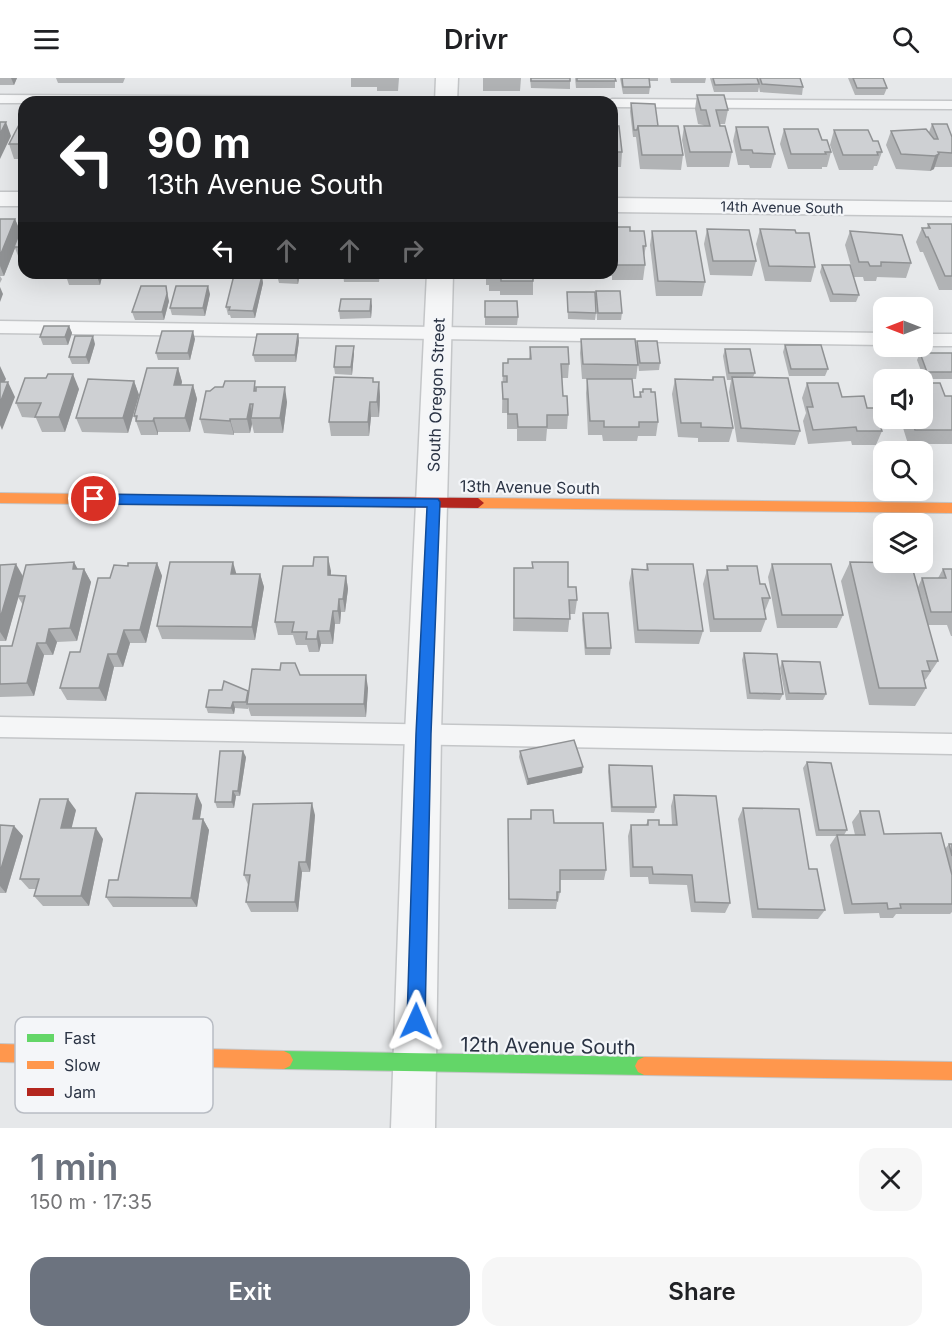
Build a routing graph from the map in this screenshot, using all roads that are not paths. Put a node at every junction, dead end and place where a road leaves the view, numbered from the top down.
1 (447, 78) edge
2 (446, 96) edge
3 (0, 99) edge
4 (18, 99) edge
5 (618, 103) edge
6 (952, 105) edge
7 (0, 199) edge
8 (18, 199) edge
9 (618, 204) edge
10 (952, 208) edge
11 (440, 279) edge
12 (0, 327) edge
13 (438, 333) junction
14 (873, 339) edge
15 (933, 340) edge
16 (952, 340) edge
17 (0, 498) edge
18 (433, 502) junction
19 (952, 508) edge
20 (0, 727) edge
21 (423, 734) junction
22 (952, 744) edge
23 (0, 1053) edge
24 (15, 1053) edge
25 (213, 1058) edge
26 (415, 1063) junction
27 (952, 1071) edge
28 (413, 1128) edge

1 - 2 street
3 - 4 lane
5 - 6 lane
7 - 8 street
9 - 10 street, 14th Avenue South
11 - 13 street, South Oregon Street
12 - 13 lane
13 - 14 lane
13 - 18 street, South Oregon Street
15 - 16 lane
17 - 18 street, 13th Avenue South
18 - 19 street, 13th Avenue South
18 - 21 street, South Oregon Street
20 - 21 lane
21 - 22 lane
21 - 26 street, South Oregon Street
23 - 24 street, 12th Avenue South
25 - 26 street, 12th Avenue South
26 - 27 street, 12th Avenue South
26 - 28 street, South Oregon Street

